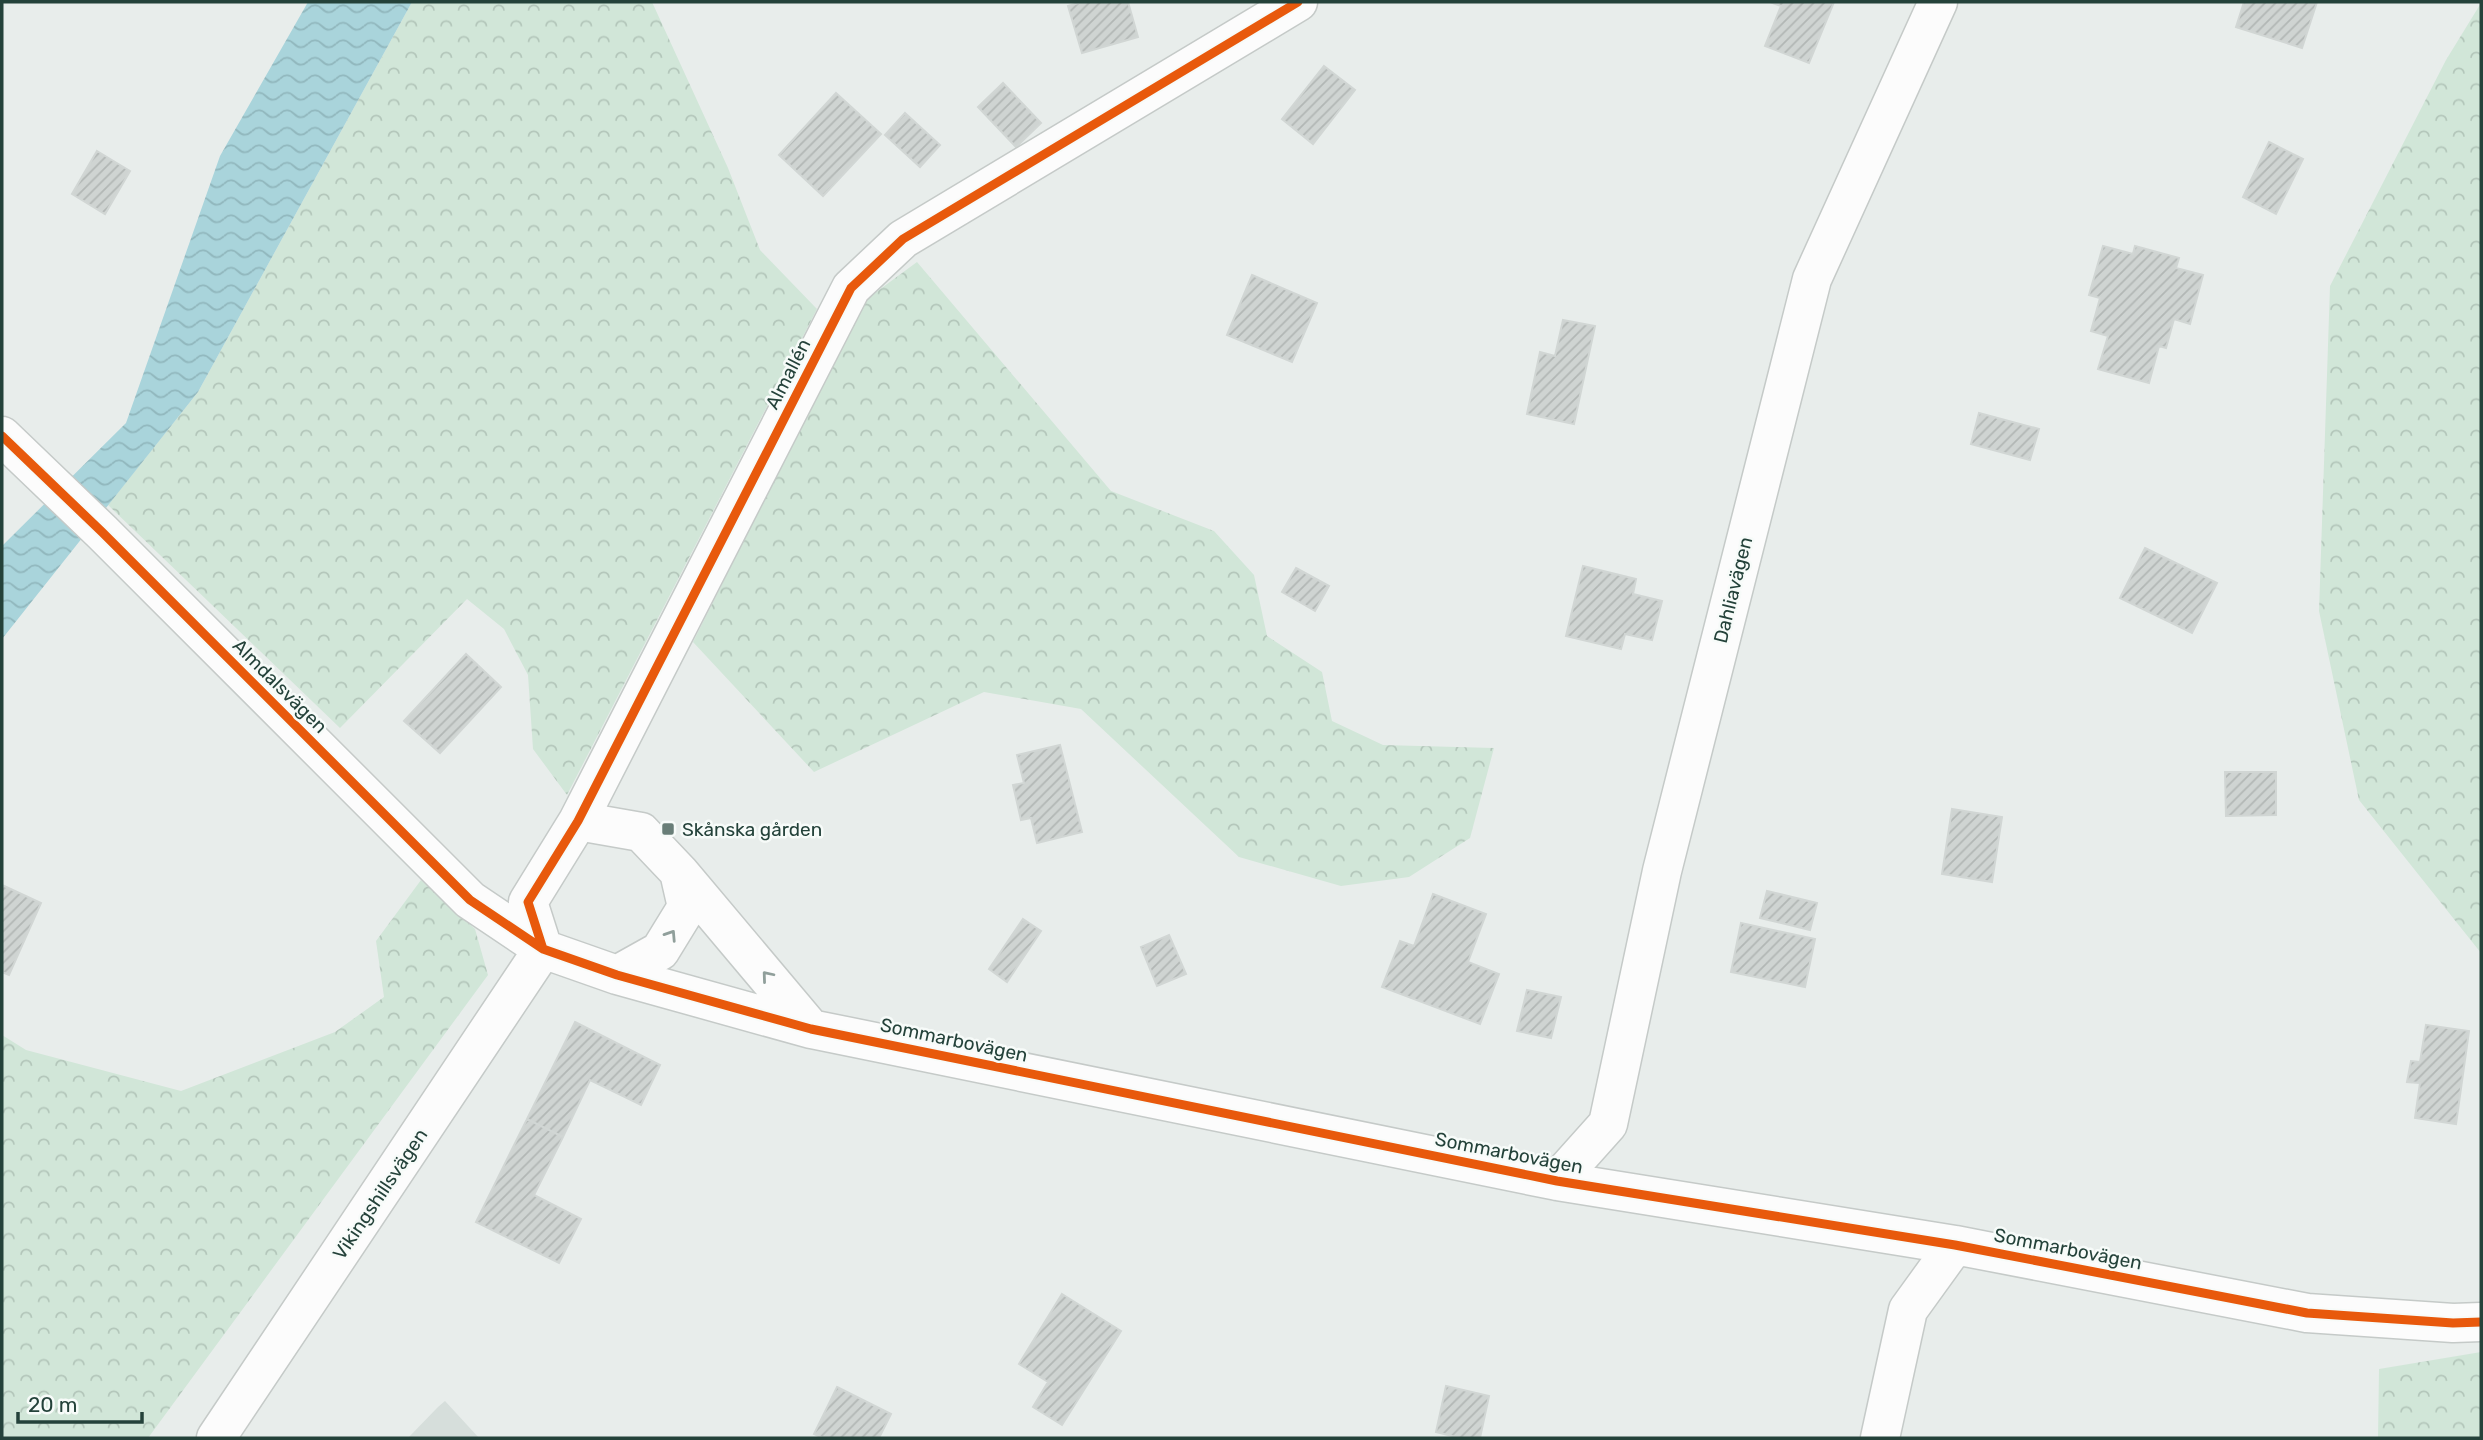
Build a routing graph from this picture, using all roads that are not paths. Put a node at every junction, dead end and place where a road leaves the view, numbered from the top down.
1 (1298, 2) edge
2 (1938, 2) edge
3 (2, 436) edge
4 (578, 821) junction
5 (679, 872) junction
6 (543, 949) junction
7 (617, 975) junction
8 (811, 1029) junction
9 (1557, 1181) junction
10 (1955, 1245) junction
11 (2481, 1322) edge
12 (216, 1438) edge
13 (1880, 1438) edge

1 - 4 street, Almallén
2 - 9 street, Dahliavägen
3 - 6 street, Almdalsvägen
4 - 5 street
4 - 6 street, Almallén
7 -> 5 street
8 -> 5 street
6 - 7 street, Sommarbovägen
6 - 12 street, Vikingshillsvägen
7 - 8 street, Sommarbovägen
8 - 9 street, Sommarbovägen
9 - 10 street, Sommarbovägen
10 - 11 street, Sommarbovägen
10 - 13 street

